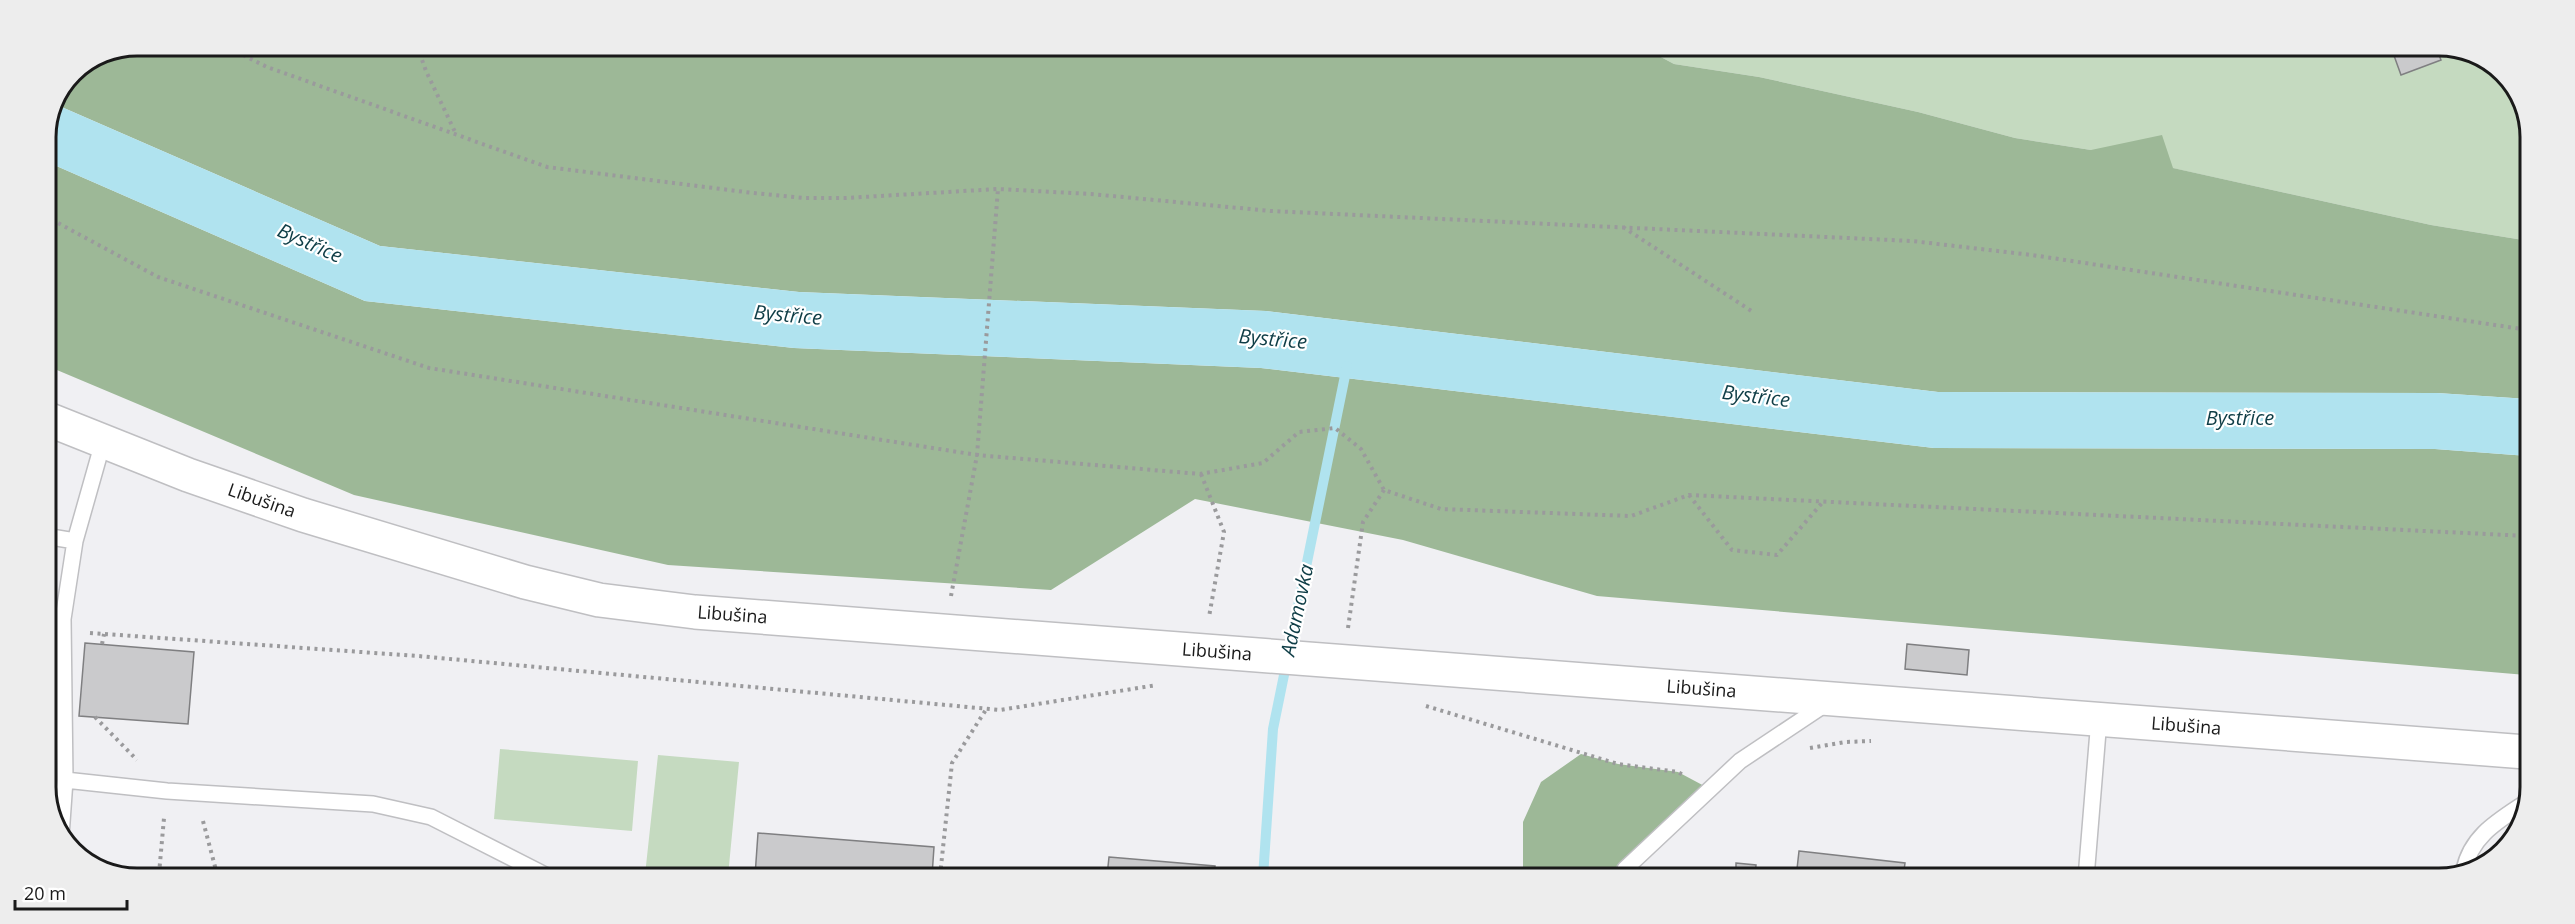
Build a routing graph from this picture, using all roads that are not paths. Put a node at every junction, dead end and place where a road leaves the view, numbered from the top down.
1 (56, 423) edge
2 (103, 442) junction
3 (56, 538) edge
4 (75, 541) junction
5 (1834, 698) junction
6 (2099, 719) junction
7 (2520, 752) edge
8 (65, 780) junction
9 (2516, 809) edge
10 (63, 820) edge
11 (2466, 863) edge
12 (531, 868) edge
13 (1627, 868) edge
14 (2087, 868) edge

1 - 2 street, Libušina
2 - 4 lane
2 - 5 street, Libušina
3 - 4 lane
4 - 8 lane
5 - 6 street, Libušina
5 - 13 lane
6 - 7 street, Libušina
6 - 14 lane
8 - 10 lane
8 - 12 lane
9 - 11 lane

